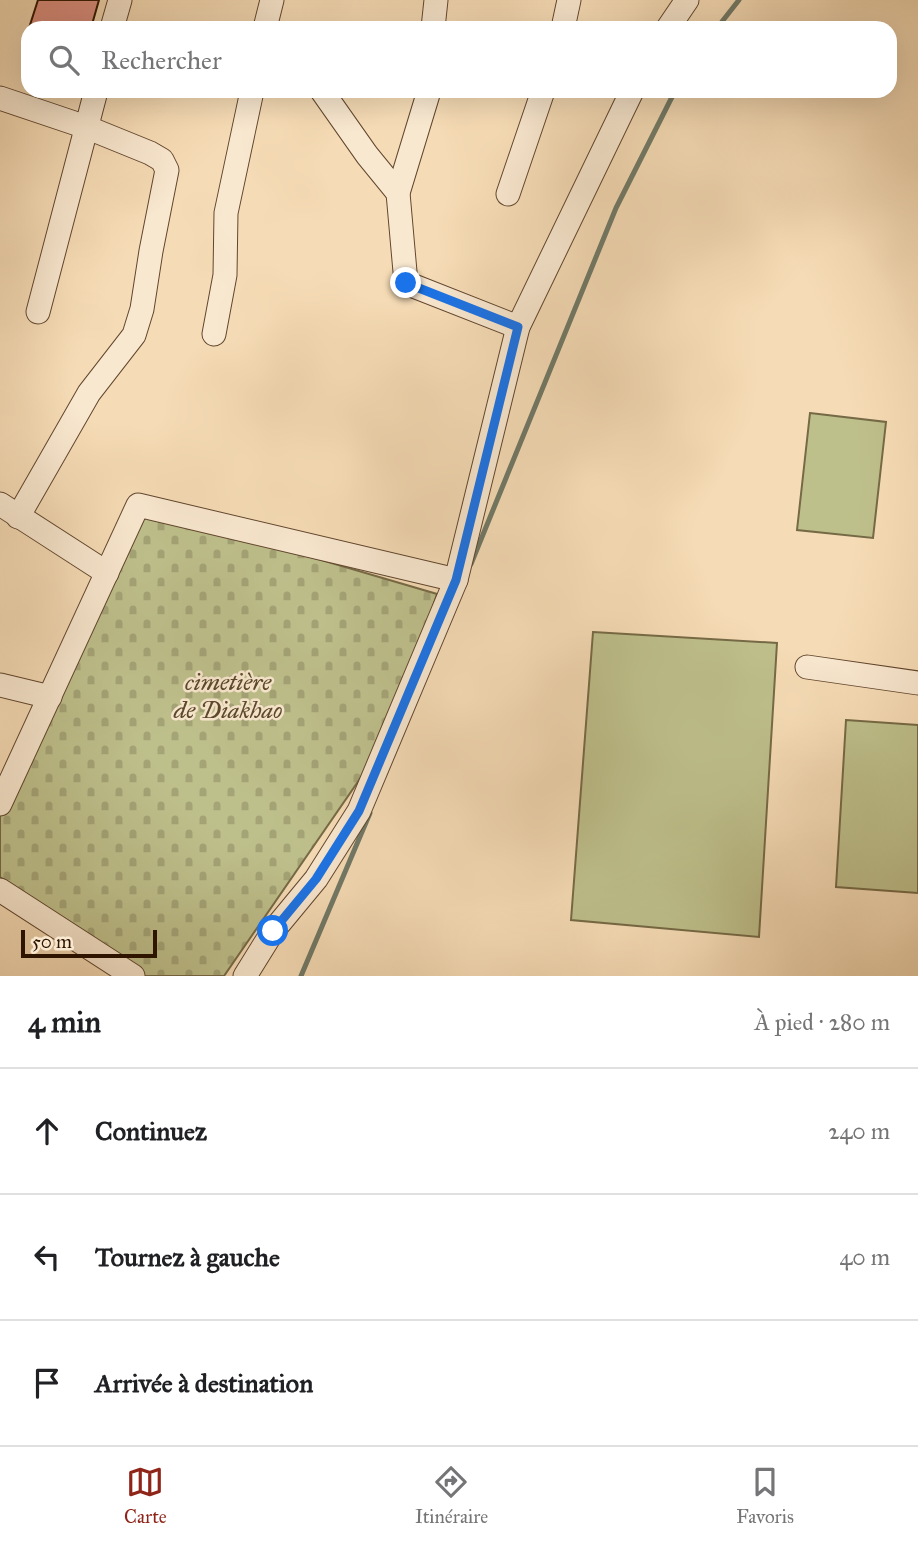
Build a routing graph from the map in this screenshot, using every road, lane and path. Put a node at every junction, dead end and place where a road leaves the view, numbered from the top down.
1 (120, 0) edge
2 (272, 0) edge
3 (436, 0) edge
4 (569, 0) edge
5 (687, 0) edge
6 (114, 21) edge
7 (267, 21) edge
8 (434, 21) edge
9 (564, 21) edge
10 (673, 21) edge
11 (0, 98) edge
12 (94, 98) edge
13 (251, 98) edge
14 (327, 98) edge
15 (427, 98) edge
16 (541, 98) edge
17 (629, 98) edge
18 (86, 127) junction
19 (398, 193) junction
20 (508, 194) dead end
21 (38, 312) dead end
22 (518, 327) junction
23 (214, 334) dead end
24 (9, 510) edge
25 (107, 573) junction
26 (456, 580) junction
27 (807, 667) dead end
28 (918, 684) edge
29 (0, 685) edge
30 (50, 697) junction
31 (0, 804) edge
32 (0, 890) edge
33 (133, 976) edge
34 (245, 976) edge

1 - 6 street
2 - 7 street
3 - 8 street
4 - 9 street
5 - 10 street
11 - 18 street
12 - 18 street
13 - 23 street
14 - 19 street
15 - 19 street
16 - 20 street
17 - 22 street
18 - 21 street
18 - 24 street
19 - 22 street
22 - 26 street
24 - 25 street
25 - 26 street
25 - 30 street
26 - 34 street
27 - 28 street
29 - 30 street
30 - 31 street
32 - 33 street

